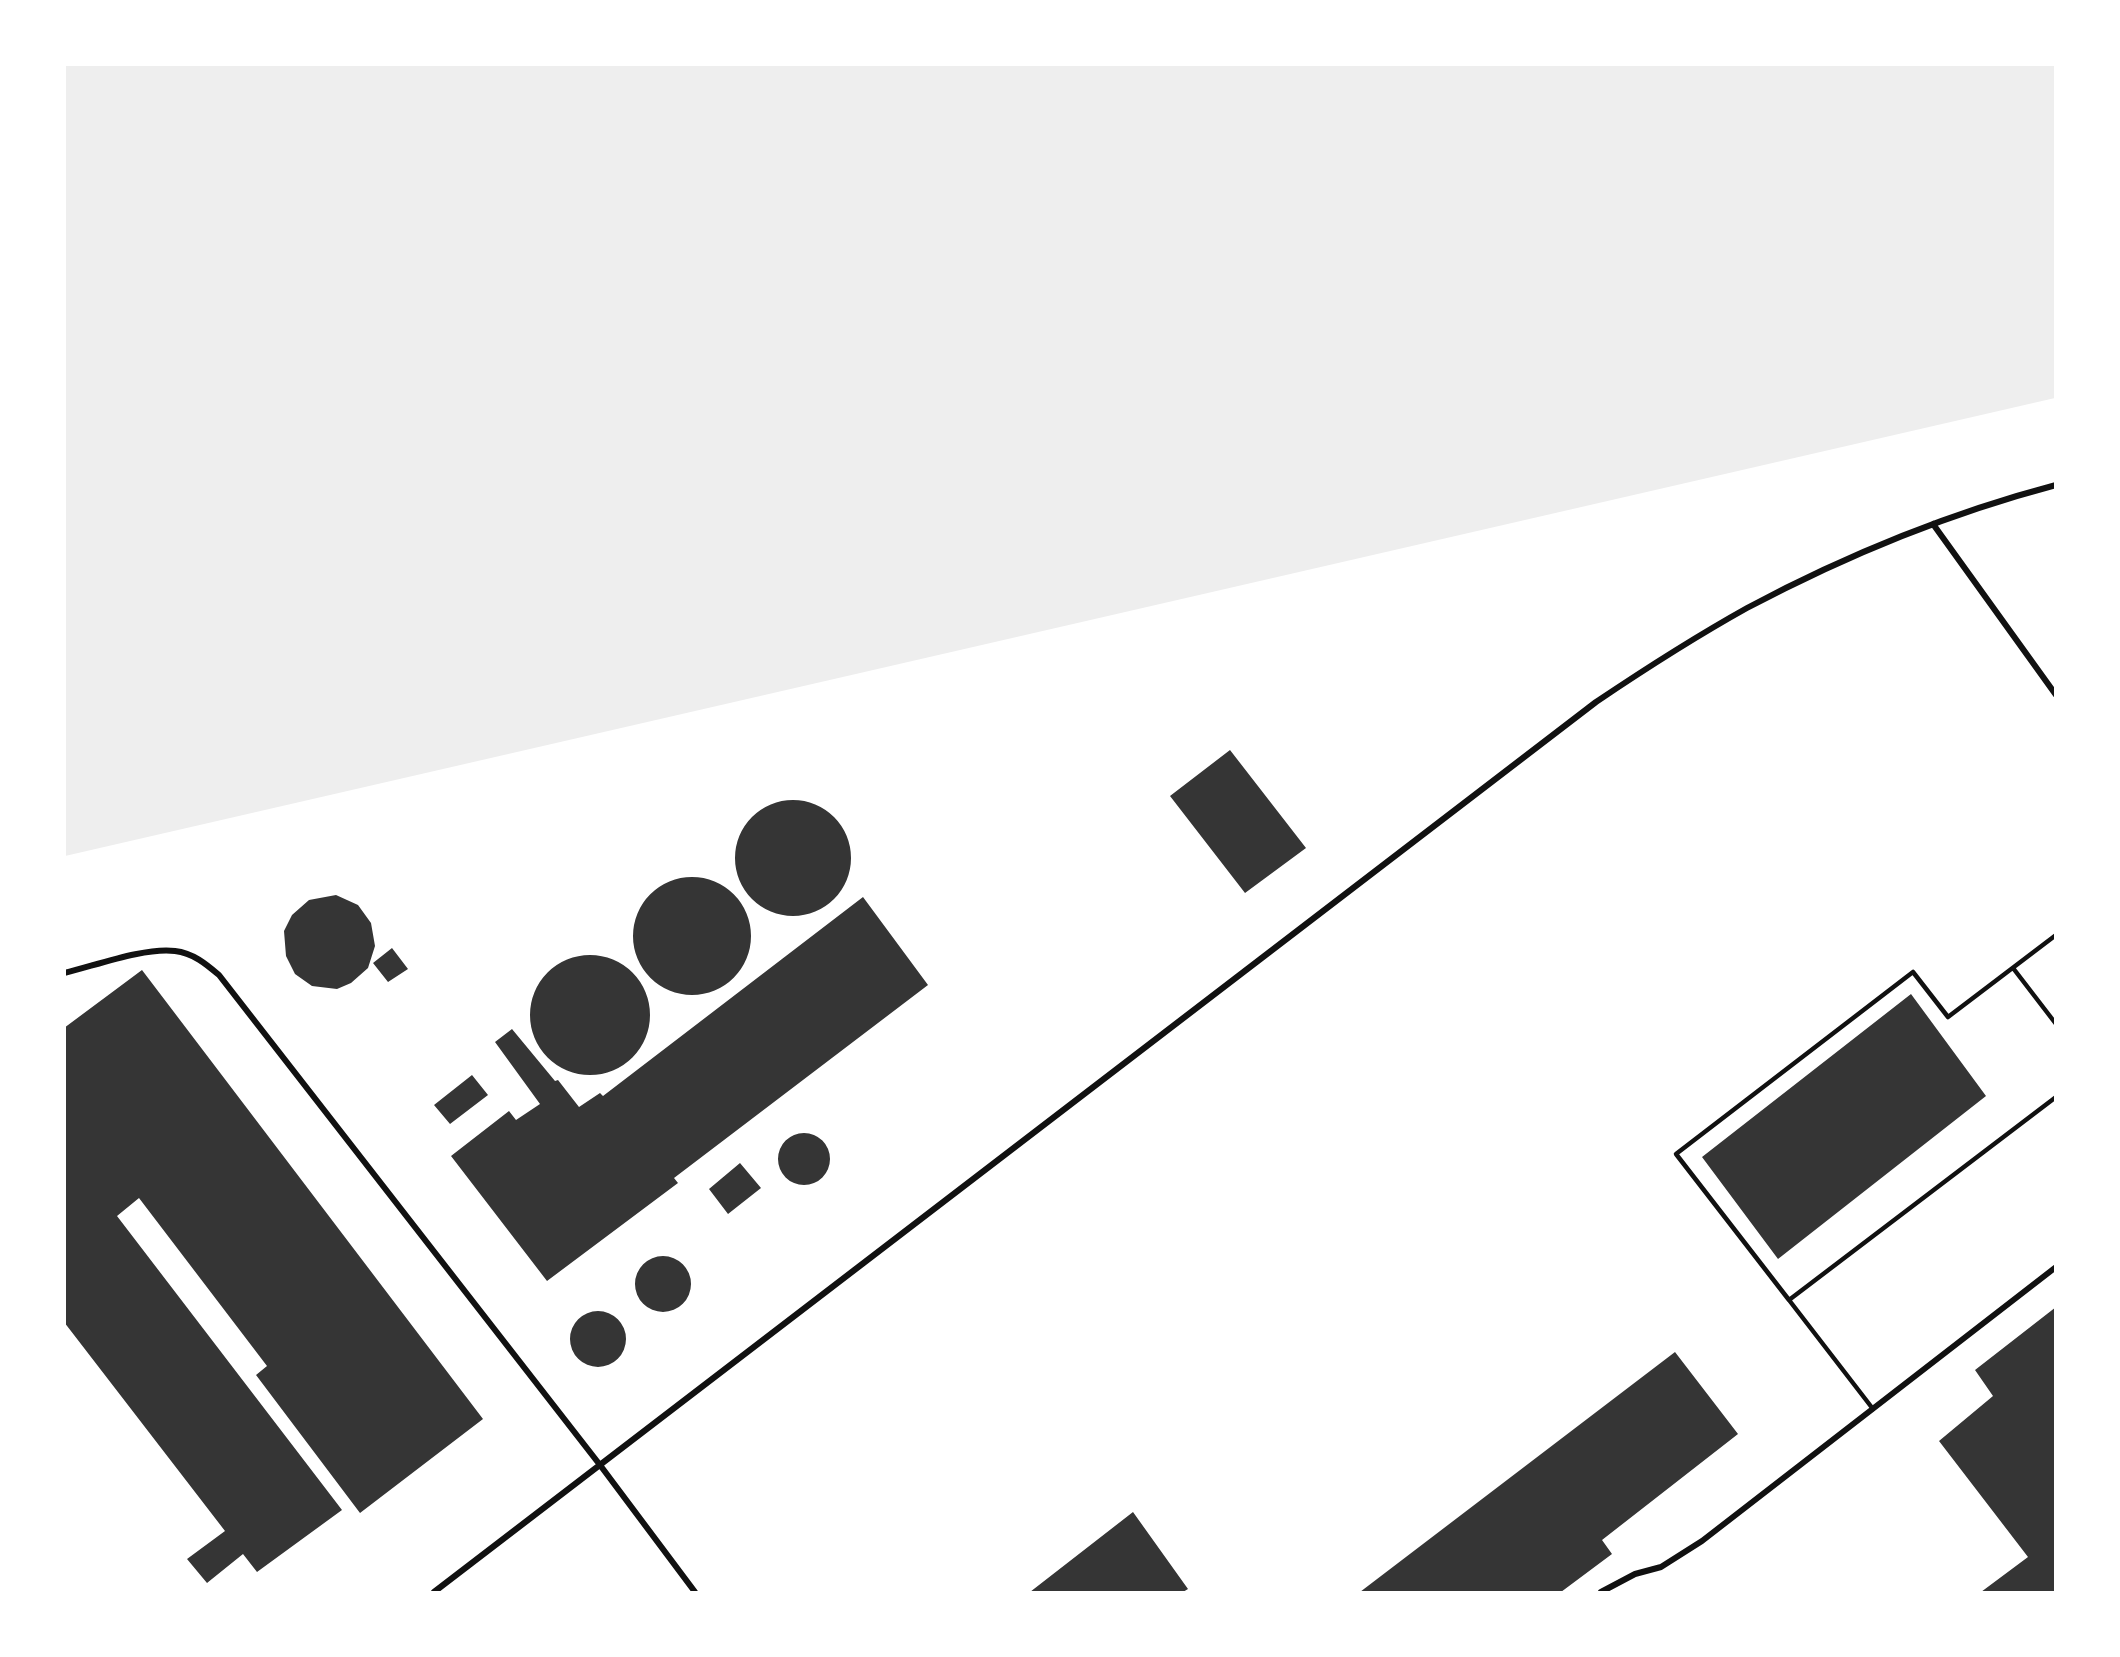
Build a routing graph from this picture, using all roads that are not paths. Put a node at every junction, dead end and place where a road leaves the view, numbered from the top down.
1 (2055, 485) edge
2 (1933, 524) junction
3 (2055, 695) edge
4 (2055, 935) edge
5 (2013, 968) junction
6 (64, 973) edge
7 (2055, 1024) edge
8 (2055, 1097) edge
9 (2055, 1267) edge
10 (1789, 1300) junction
11 (1873, 1409) junction
12 (600, 1465) junction
13 (434, 1593) edge
14 (695, 1593) edge
15 (1601, 1593) edge

1 - 2 street
2 - 3 street
2 - 12 street
4 - 5 lane
5 - 7 lane
5 - 10 lane
6 - 12 street
8 - 10 lane
9 - 11 street
10 - 11 lane
11 - 15 street
12 - 13 street
12 - 14 street

